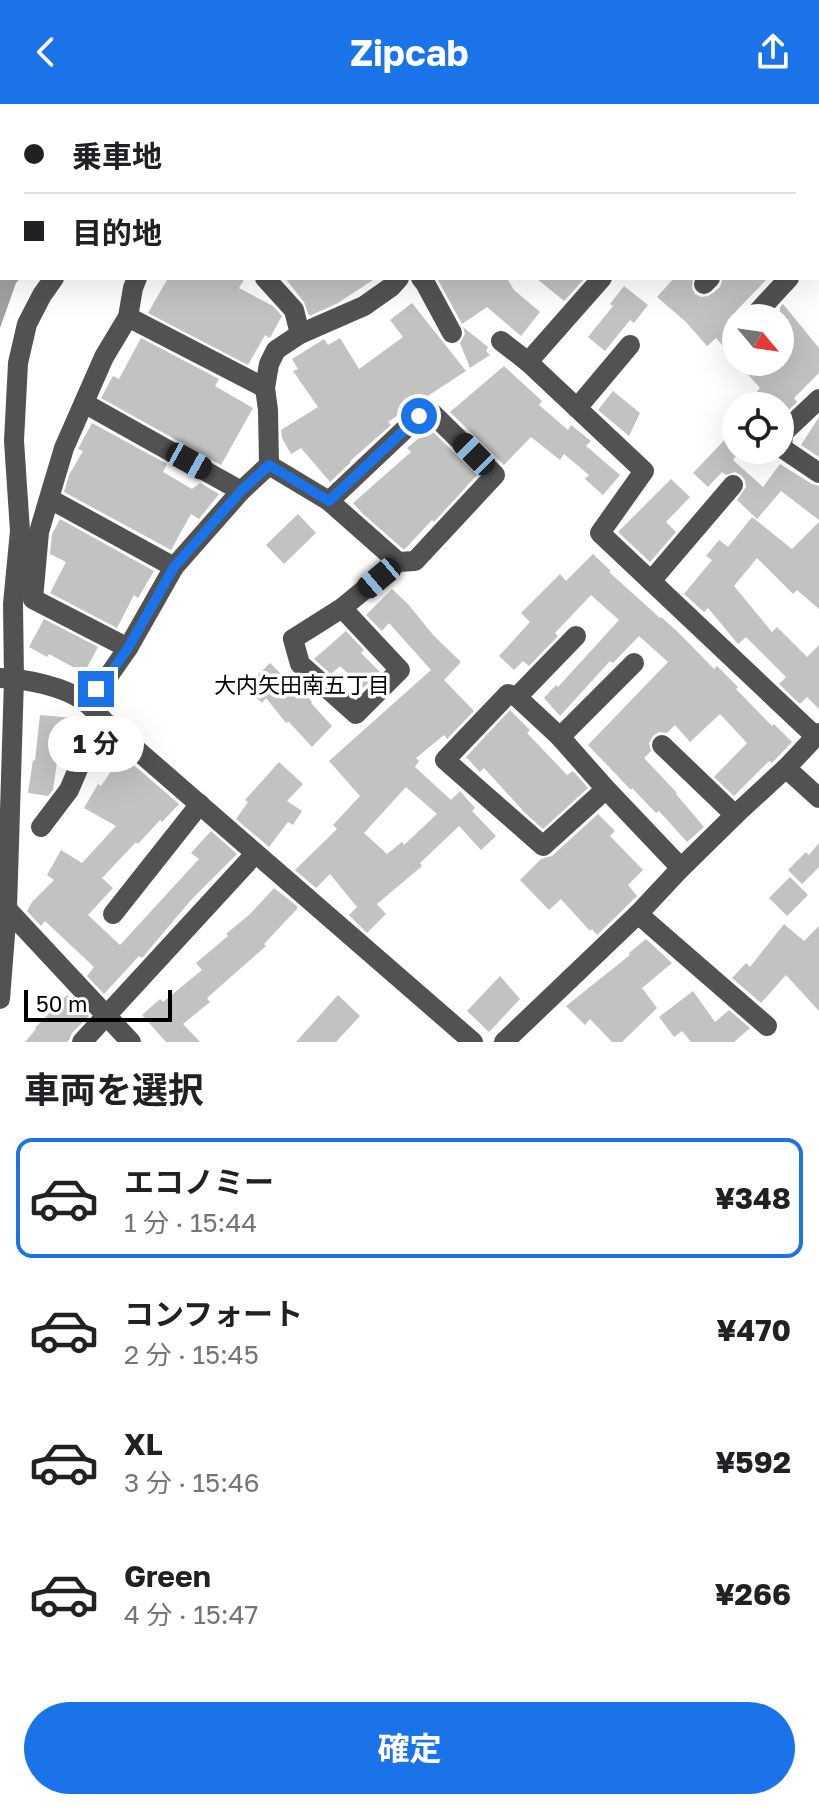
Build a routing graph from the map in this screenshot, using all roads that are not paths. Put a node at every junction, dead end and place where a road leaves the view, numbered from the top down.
1 (53, 280) edge
2 (136, 280) edge
3 (267, 280) edge
4 (397, 280) edge
5 (423, 280) edge
6 (600, 280) edge
7 (787, 280) edge
8 (765, 304) edge
9 (128, 317) junction
10 (452, 333) dead end
11 (300, 334) junction
12 (501, 341) dead end
13 (630, 345) dead end
14 (528, 362) junction
15 (265, 388) junction
16 (819, 399) edge
17 (84, 403) junction
18 (577, 408) junction
19 (269, 465) junction
20 (819, 473) edge
21 (733, 485) dead end
22 (241, 491) junction
23 (50, 499) junction
24 (329, 501) junction
25 (398, 562) junction
26 (174, 567) junction
27 (651, 581) junction
28 (342, 608) junction
29 (576, 636) dead end
30 (128, 648) junction
31 (634, 663) dead end
32 (6, 679) edge
33 (517, 697) junction
34 (84, 701) junction
35 (107, 724) junction
36 (817, 734) edge
37 (560, 737) junction
38 (662, 745) dead end
39 (786, 768) junction
40 (606, 789) junction
41 (819, 798) edge
42 (200, 804) junction
43 (735, 815) junction
44 (41, 827) dead end
45 (255, 854) junction
46 (681, 868) junction
47 (7, 909) junction
48 (113, 914) dead end
49 (638, 914) junction
50 (0, 999) edge
51 (105, 1016) junction
52 (767, 1026) dead end
53 (82, 1042) edge
54 (131, 1042) edge
55 (473, 1042) edge
56 (504, 1042) edge

1 - 32 street
2 - 9 street
3 - 11 street
4 - 11 street
5 - 10 street
6 - 14 street
7 - 8 street
9 - 15 street
9 - 17 street
11 - 15 street
12 - 14 street
13 - 18 street
14 - 18 street
15 - 19 street
16 - 20 street
17 - 22 street
17 - 23 street
18 - 27 street
19 - 22 street
19 - 24 street
21 - 27 street
22 - 26 street
23 - 26 street
23 - 30 street
24 - 25 street
24 - 25 street
25 - 28 street
26 - 30 street
27 - 36 street
28 - 28 street
29 - 33 street
30 - 34 street
31 - 37 street
32 - 34 street
32 - 47 street
33 - 37 street
33 - 40 street
34 - 35 street
35 - 42 street
35 - 44 street
36 - 39 street
37 - 40 street
38 - 43 street
39 - 41 street
39 - 43 street
40 - 46 street
42 - 45 street
42 - 48 street
43 - 46 street
45 - 51 street
45 - 55 street
46 - 49 street
47 - 50 street
47 - 51 street
49 - 52 street
49 - 56 street
51 - 53 street
51 - 54 street

